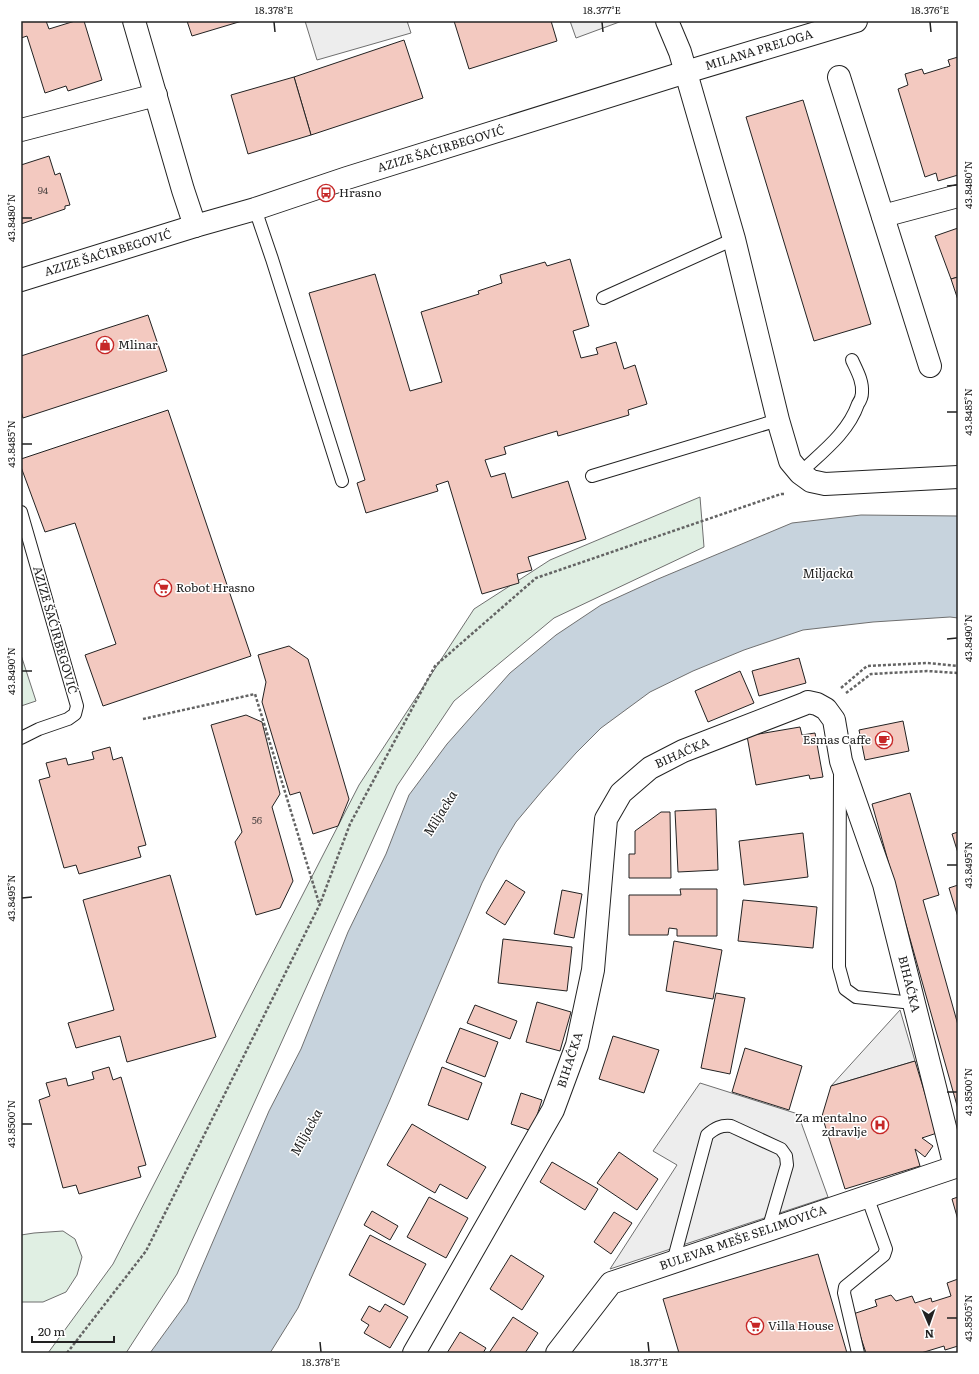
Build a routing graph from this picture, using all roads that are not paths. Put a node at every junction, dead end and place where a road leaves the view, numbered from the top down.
1 (134, 21) edge
2 (667, 21) edge
3 (844, 23) edge
4 (686, 72) junction
5 (839, 77) dead end
6 (156, 95) junction
7 (21, 130) edge
8 (958, 196) edge
9 (255, 209) junction
10 (883, 216) junction
11 (195, 226) junction
12 (734, 239) junction
13 (21, 280) edge
14 (604, 298) dead end
15 (852, 360) dead end
16 (930, 366) dead end
17 (778, 420) junction
18 (800, 472) junction
19 (592, 476) dead end
20 (958, 477) edge
21 (342, 481) dead end
22 (21, 512) edge
23 (21, 738) edge
24 (841, 761) junction
25 (913, 1003) junction
26 (956, 1166) edge
27 (867, 1196) junction
28 (768, 1230) junction
29 (673, 1262) junction
30 (414, 1353) edge
31 (557, 1353) edge
32 (858, 1353) edge

1 - 6 street
2 - 4 street
3 - 4 street, MILANA PRELOGA
4 - 9 street, AZIZE ŠAĆIRBEGOVIĆ
4 - 12 street
5 - 10 street
6 - 7 street
6 - 11 street
8 - 10 street
9 - 11 street, AZIZE ŠAĆIRBEGOVIĆ
9 - 21 lane
10 - 16 street
11 - 13 street, AZIZE ŠAĆIRBEGOVIĆ
12 - 14 lane
12 - 17 street
15 - 18 lane
17 - 18 street
17 - 19 lane
18 - 20 street
22 - 23 lane, AZIZE ŠAĆIRBEGOVIĆ
24 - 25 street, BIHAĆKA
24 - 25 lane
24 - 30 street, BIHAĆKA
25 - 26 street, BIHAĆKA
26 - 27 street, BULEVAR MEŠE SELIMOVIĆA
27 - 28 street, BULEVAR MEŠE SELIMOVIĆA
27 - 32 lane
28 - 29 street, BULEVAR MEŠE SELIMOVIĆA
28 - 29 lane
29 - 31 street, BULEVAR MEŠE SELIMOVIĆA

